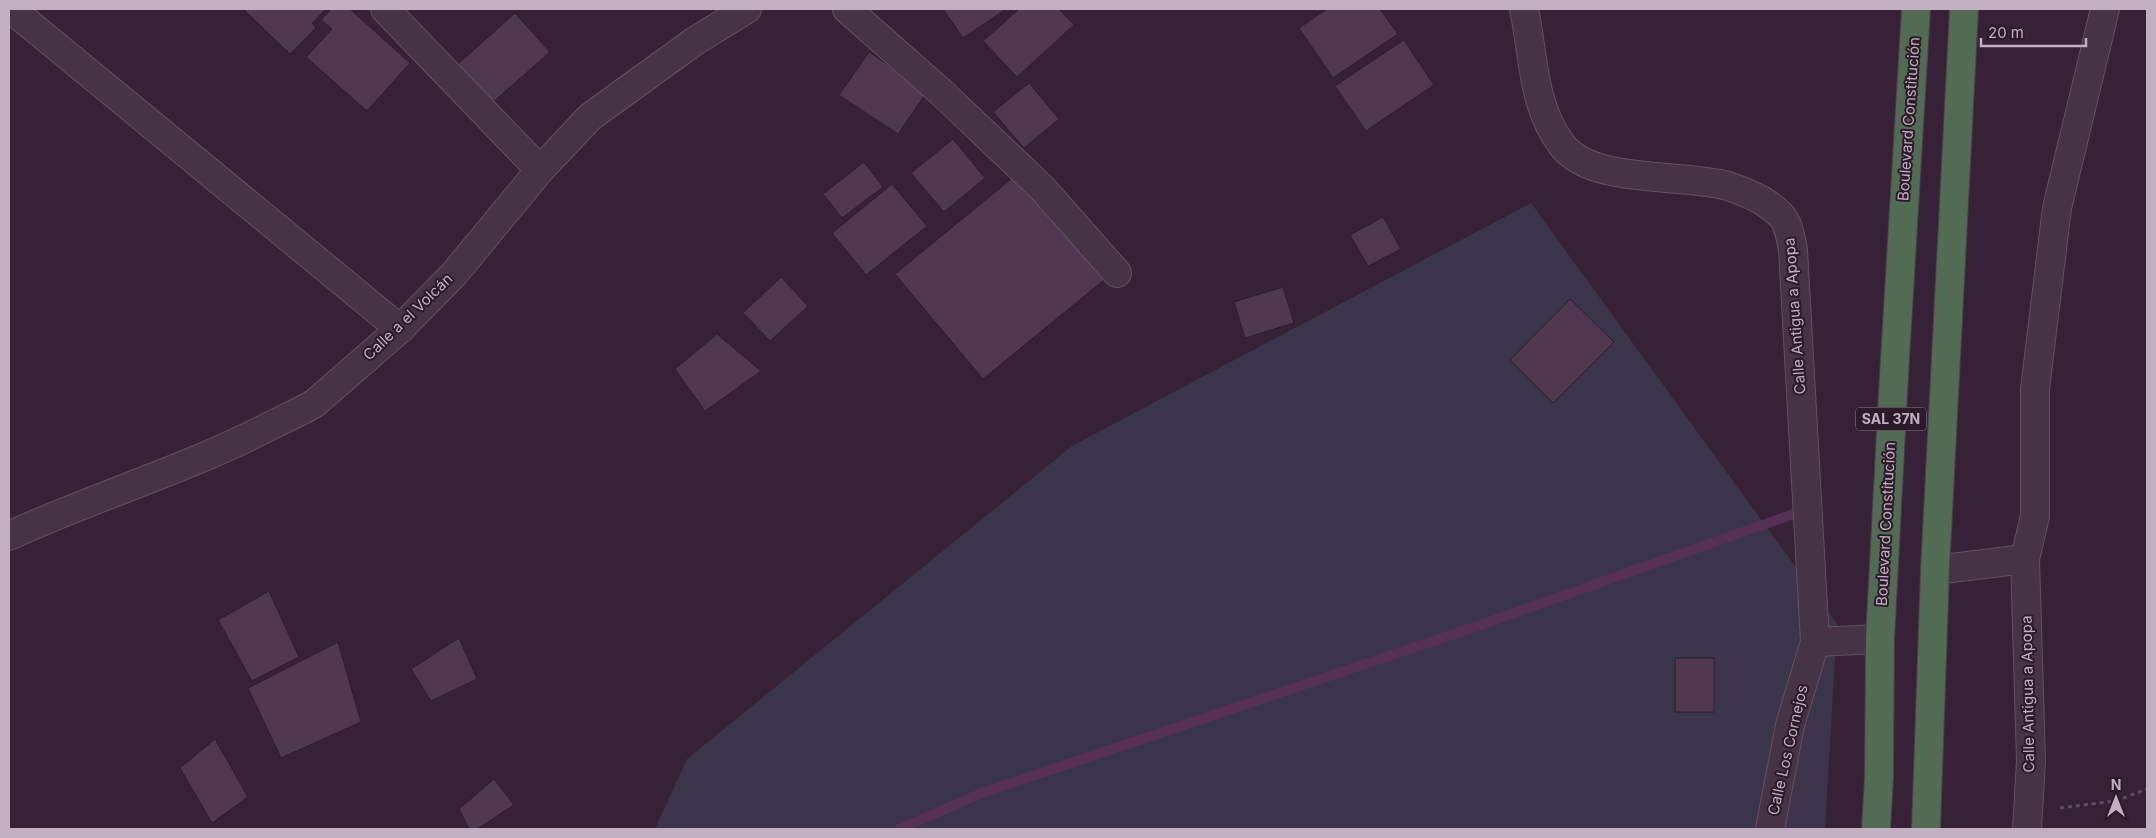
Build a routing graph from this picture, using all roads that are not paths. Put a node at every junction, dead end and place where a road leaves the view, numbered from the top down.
1 (11, 9) edge
2 (385, 9) edge
3 (747, 9) edge
4 (847, 9) edge
5 (1524, 9) edge
6 (1916, 9) edge
7 (1964, 9) edge
8 (2105, 9) edge
9 (540, 170) junction
10 (1117, 273) dead end
11 (400, 329) junction
12 (9, 536) edge
13 (2024, 559) junction
14 (1935, 570) junction
15 (1880, 639) junction
16 (1815, 642) junction
17 (2027, 821) edge
18 (1770, 829) edge
19 (1876, 829) edge
20 (1926, 829) edge

1 - 11 street
2 - 9 street
3 - 9 street, Calle a el Volcán
4 - 10 street
5 - 16 street, Calle Antigua a Apopa
6 - 15 highway, Boulevard Constitución / SAL 37N
7 - 14 highway, SAL 37N
8 - 13 street, Calle Antigua a Apopa
9 - 11 street, Calle a el Volcán
11 - 12 street, Calle a el Volcán
13 - 14 street
13 - 17 street, Calle Antigua a Apopa
14 - 20 highway, SAL 37N
15 - 16 street
15 - 19 highway, Boulevard Constitución / SAL 37N
16 - 18 street, Calle Los Cornejos

